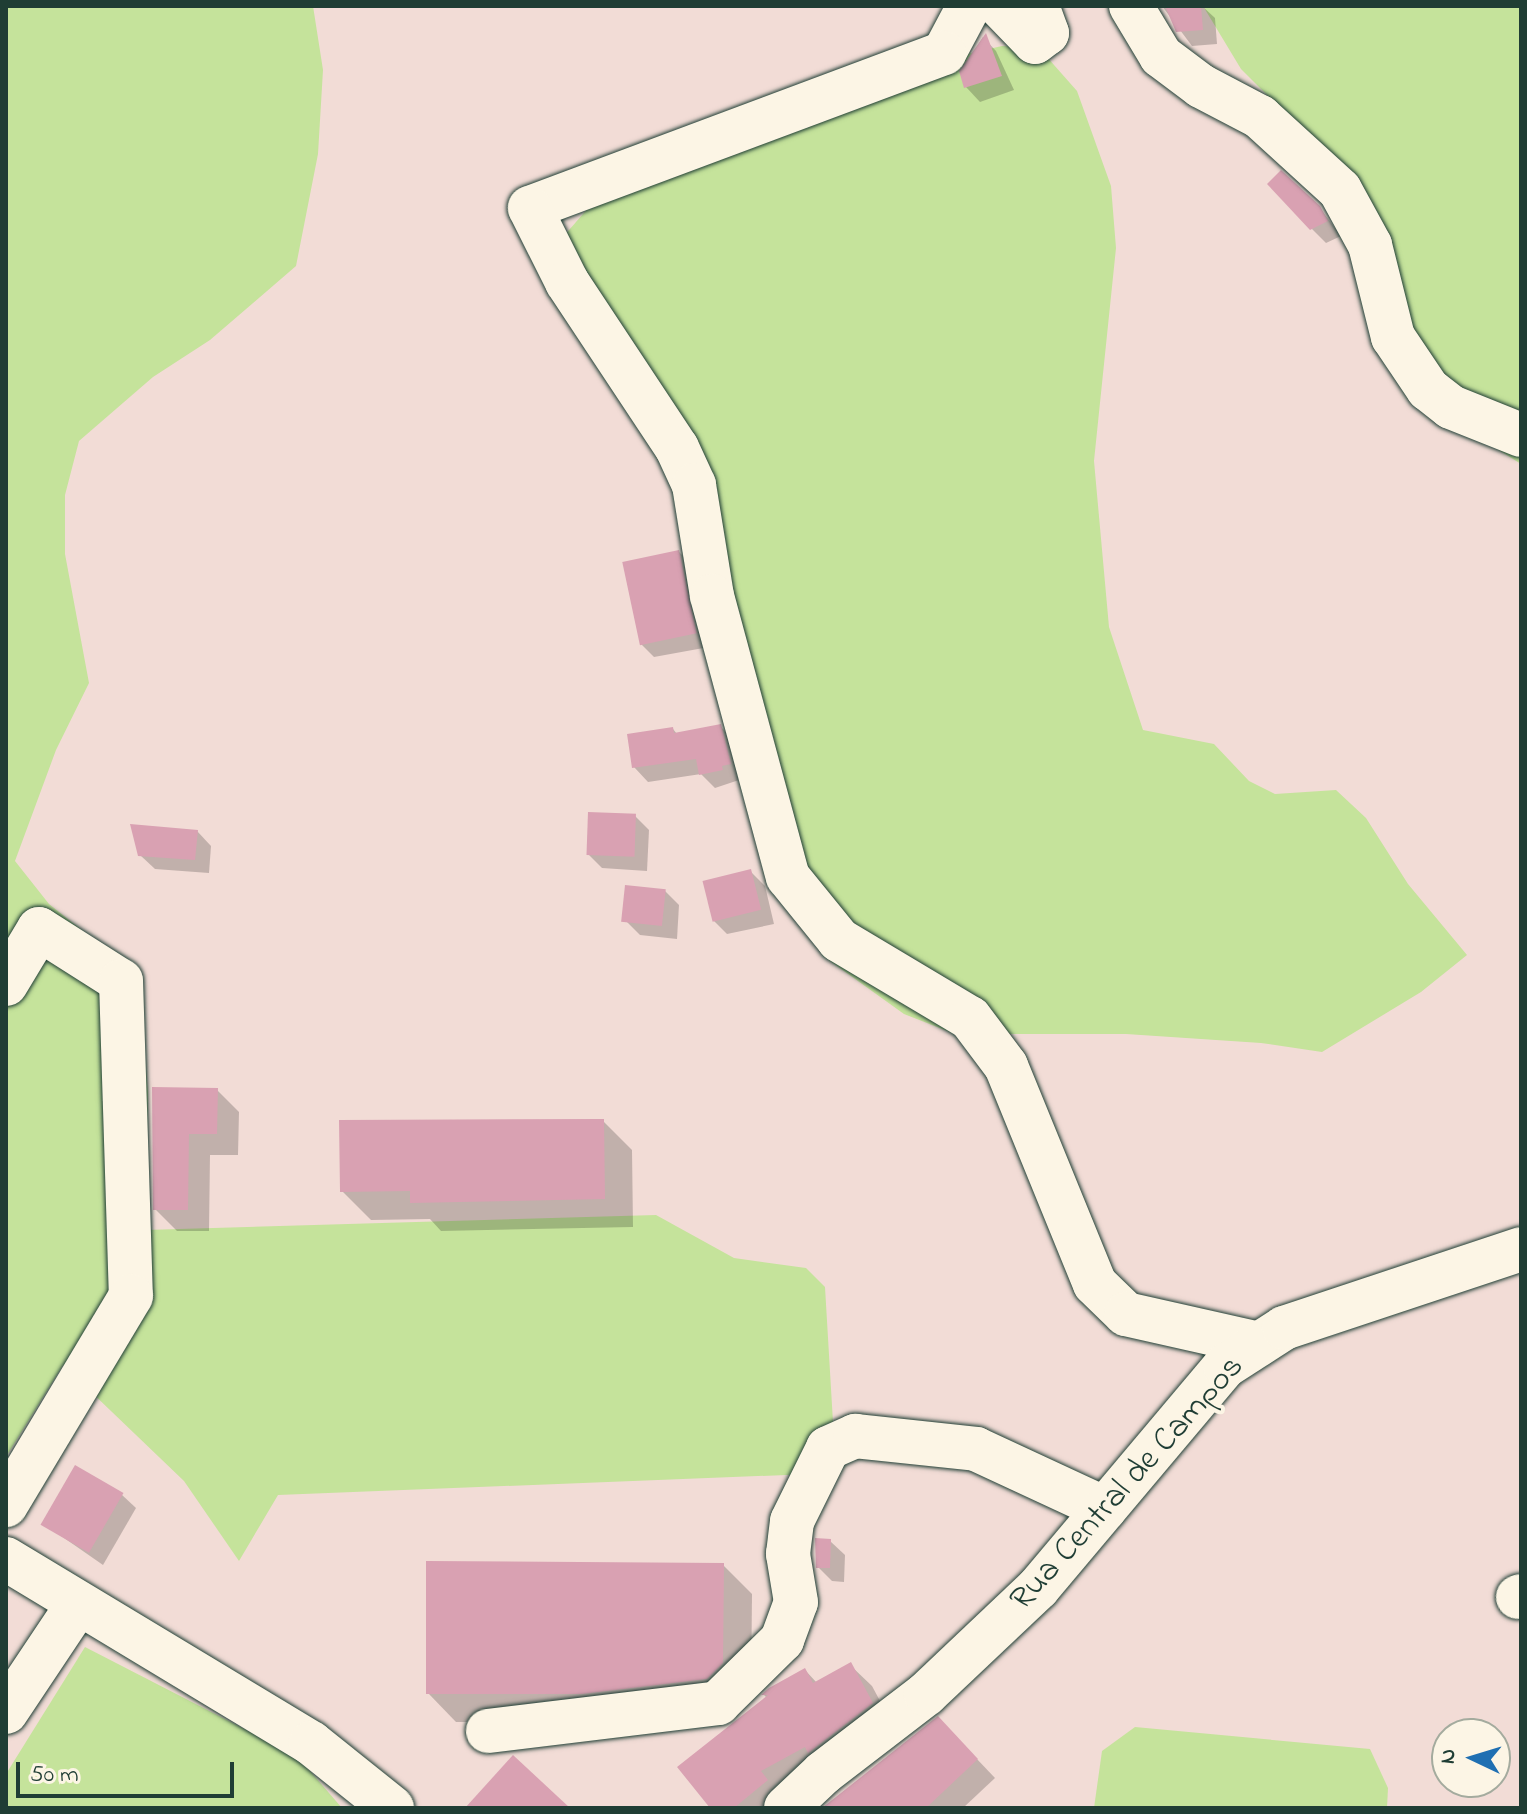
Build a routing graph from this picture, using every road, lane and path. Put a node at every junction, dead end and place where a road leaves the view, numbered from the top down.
1 (969, 6) edge
2 (1000, 6) edge
3 (1037, 6) edge
4 (1131, 6) edge
5 (1521, 435) edge
6 (6, 984) edge
7 (1521, 1249) edge
8 (1259, 1344) junction
9 (6, 1505) edge
10 (1105, 1509) junction
11 (6, 1559) edge
12 (78, 1604) junction
13 (6, 1712) edge
14 (488, 1731) dead end
15 (392, 1808) edge
16 (786, 1808) edge

1 - 8 street
2 - 3 street
4 - 5 street
6 - 9 street
7 - 8 street, Rua Central de Campos
8 - 10 street, Rua Central de Campos
10 - 14 street
10 - 16 street, Rua Central de Campos
11 - 12 street
12 - 13 street
12 - 15 street

